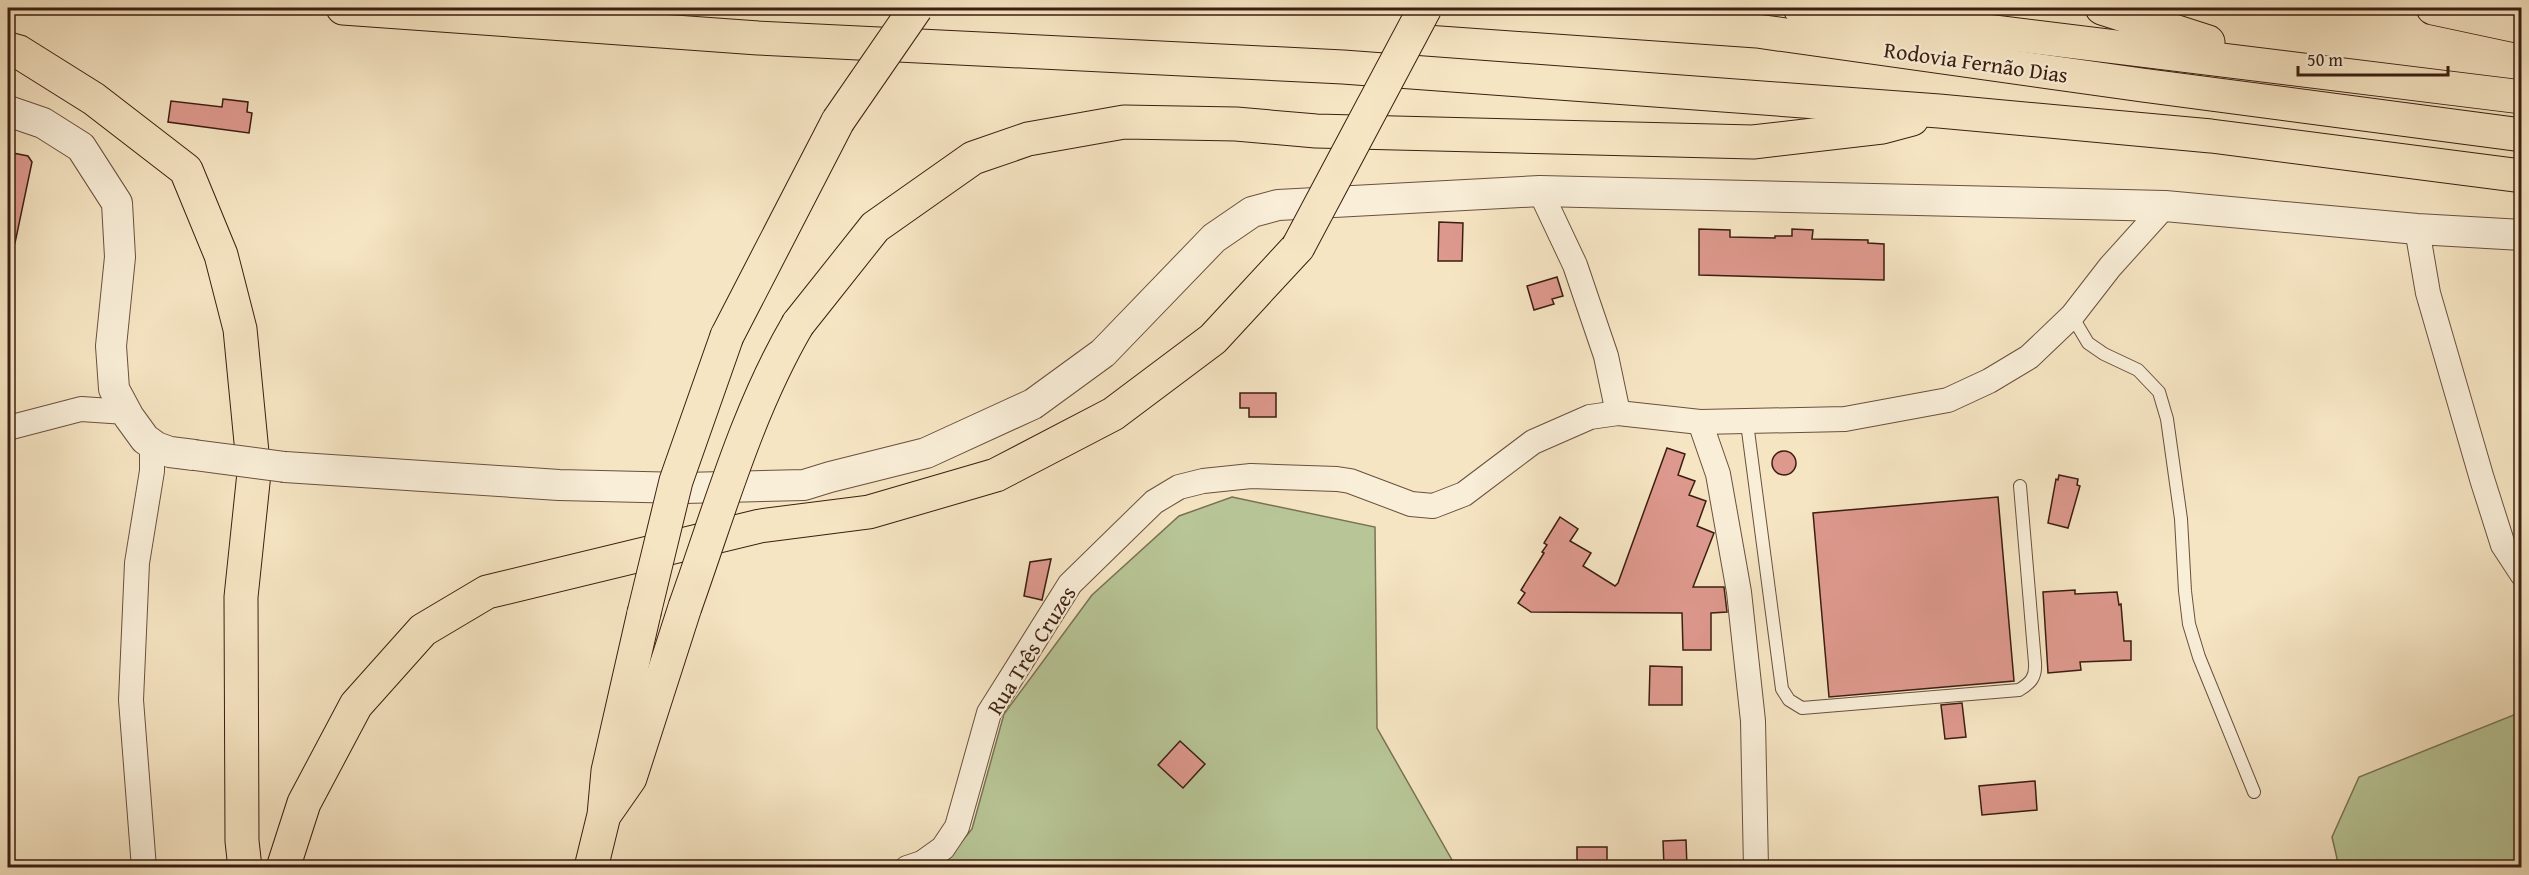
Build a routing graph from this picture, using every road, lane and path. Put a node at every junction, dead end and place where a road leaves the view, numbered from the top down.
1 (343, 8) edge
2 (916, 8) edge
3 (1426, 8) edge
4 (1800, 8) edge
5 (2102, 8) edge
6 (2433, 8) edge
7 (2522, 27) edge
8 (8, 49) edge
9 (2287, 68) junction
10 (2522, 98) edge
11 (8, 111) edge
12 (1939, 111) junction
13 (2522, 135) edge
14 (2522, 176) edge
15 (1540, 191) junction
16 (2165, 206) junction
17 (2417, 229) junction
18 (2522, 236) edge
19 (2072, 316) junction
20 (126, 412) junction
21 (1618, 413) junction
22 (1700, 422) junction
23 (1747, 423) junction
24 (8, 428) edge
25 (152, 443) junction
26 (2020, 486) dead end
27 (2522, 574) edge
28 (2254, 792) dead end
29 (604, 815) junction
30 (144, 867) edge
31 (245, 867) edge
32 (283, 867) edge
33 (591, 867) edge
34 (907, 867) edge
35 (1756, 867) edge

1 - 12 highway
2 - 29 highway, bridge
3 - 13 highway, Rodovia Fernão Dias
3 - 32 highway, bridge
4 - 9 highway, Rodovia Fernão Dias
5 - 9 highway
6 - 7 highway
8 - 31 highway
9 - 10 highway, Rodovia Fernão Dias
11 - 20 street
12 - 14 highway
12 - 29 highway, bridge
15 - 16 street
15 - 21 street
15 - 25 street, bridge
16 - 17 street
16 - 19 street, Rua Três Cruzes
17 - 18 street
17 - 27 street
19 - 23 street, Rua Três Cruzes
19 - 28 lane
20 - 24 street
20 - 25 street
21 - 22 street, Rua Três Cruzes
21 - 34 street, Rua Três Cruzes
22 - 23 street, Rua Três Cruzes
22 - 35 street
23 - 26 lane
25 - 30 street
29 - 33 highway

